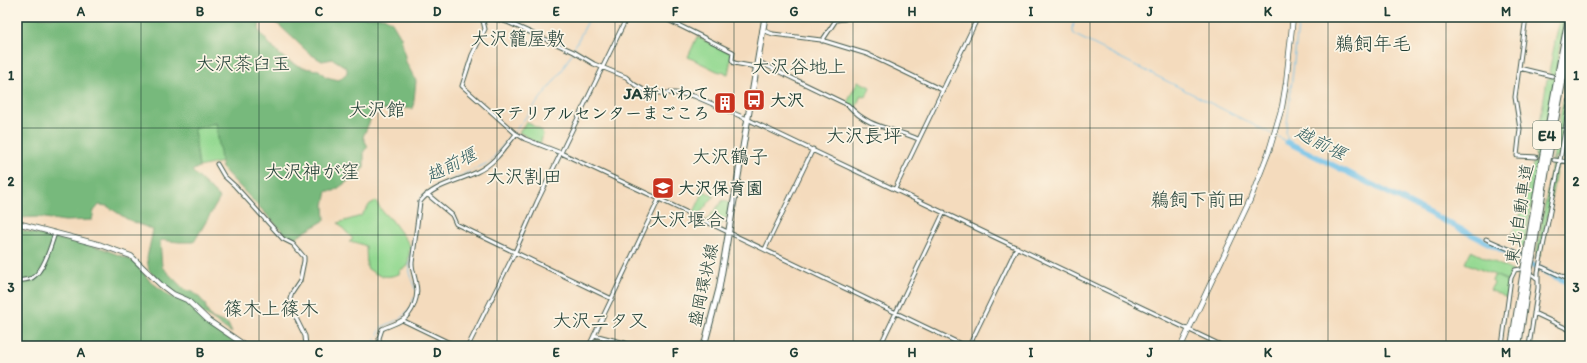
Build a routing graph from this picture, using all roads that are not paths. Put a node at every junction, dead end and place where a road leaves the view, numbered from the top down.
1 (482, 17) edge
2 (489, 17) edge
3 (627, 17) edge
4 (662, 17) edge
5 (765, 17) edge
6 (846, 17) edge
7 (978, 17) edge
8 (1293, 17) edge
9 (1526, 17) edge
10 (1569, 17) edge
11 (762, 30) junction
12 (1570, 40) edge
13 (822, 41) junction
14 (756, 64) junction
15 (603, 68) junction
16 (1520, 68) junction
17 (1552, 76) dead end
18 (942, 90) junction
19 (1570, 98) edge
20 (747, 118) junction
21 (515, 133) junction
22 (918, 139) junction
23 (813, 150) junction
24 (562, 153) junction
25 (1536, 157) tunnel mouth
26 (1554, 160) tunnel mouth
27 (1560, 161) junction
28 (1570, 162) edge
29 (217, 164) dead end
30 (895, 189) junction
31 (427, 194) junction
32 (659, 199) junction
33 (944, 212) junction
34 (17, 224) edge
35 (55, 233) junction
36 (728, 233) junction
37 (1486, 239) dead end
38 (1017, 247) junction
39 (764, 249) junction
40 (515, 252) junction
41 (1529, 255) junction
42 (1541, 264) junction
43 (1527, 272) junction
44 (1538, 279) junction
45 (1570, 280) edge
46 (17, 281) edge
47 (612, 299) junction
48 (895, 313) junction
49 (1534, 313) junction
50 (402, 320) junction
51 (1189, 330) junction
52 (1570, 330) edge
53 (594, 335) junction
54 (706, 345) edge
55 (246, 346) edge
56 (306, 346) edge
57 (380, 346) edge
58 (456, 346) edge
59 (468, 346) edge
60 (589, 346) edge
61 (631, 346) edge
62 (880, 346) edge
63 (965, 346) edge
64 (969, 346) edge
65 (1181, 346) edge
66 (1223, 346) edge
67 (1502, 346) edge
68 (1512, 346) edge
69 (1518, 346) edge
70 (1529, 346) edge

1 - 21 street
2 - 15 street
3 - 15 street
4 - 14 street
5 - 11 main road, 盛岡環状線
6 - 13 street
7 - 18 street
8 - 51 street
9 - 16 street
10 - 41 highway, 東北自動車道 / E4
11 - 13 street
11 - 14 main road, 盛岡環状線
12 - 41 highway, 東北自動車道 / E4
13 - 18 street
14 - 20 main road, 盛岡環状線
14 - 22 street
15 - 20 street
15 - 24 street
16 - 17 street
16 - 25 street
18 - 22 street
19 - 27 street
20 - 23 street
20 - 36 main road, 盛岡環状線
21 - 24 street
21 - 31 street
22 - 30 street
23 - 30 street
23 - 39 street
24 - 32 street
24 - 40 street
26 - 27 street
27 - 28 street
27 - 42 street
29 - 56 street
30 - 33 street
31 - 40 street
31 - 50 street
32 - 36 street
32 - 47 street
33 - 38 street
33 - 48 street
34 - 35 street
35 - 46 street
35 - 55 street
36 - 39 street
36 - 54 main road, 盛岡環状線
37 - 42 street
38 - 51 street
38 - 64 street
39 - 48 street
40 - 47 street
40 - 59 street
41 - 43 highway, 東北自動車道 / E4, bridge
42 - 44 street
42 - 45 street
43 - 44 street
43 - 67 street
43 - 68 highway, 東北自動車道 / E4
43 - 69 highway, 東北自動車道 / E4
44 - 49 street
47 - 53 street
48 - 62 street
48 - 63 street
49 - 52 street
49 - 70 street
50 - 57 street
50 - 58 street
51 - 65 street
51 - 66 street
53 - 60 street
53 - 61 street

